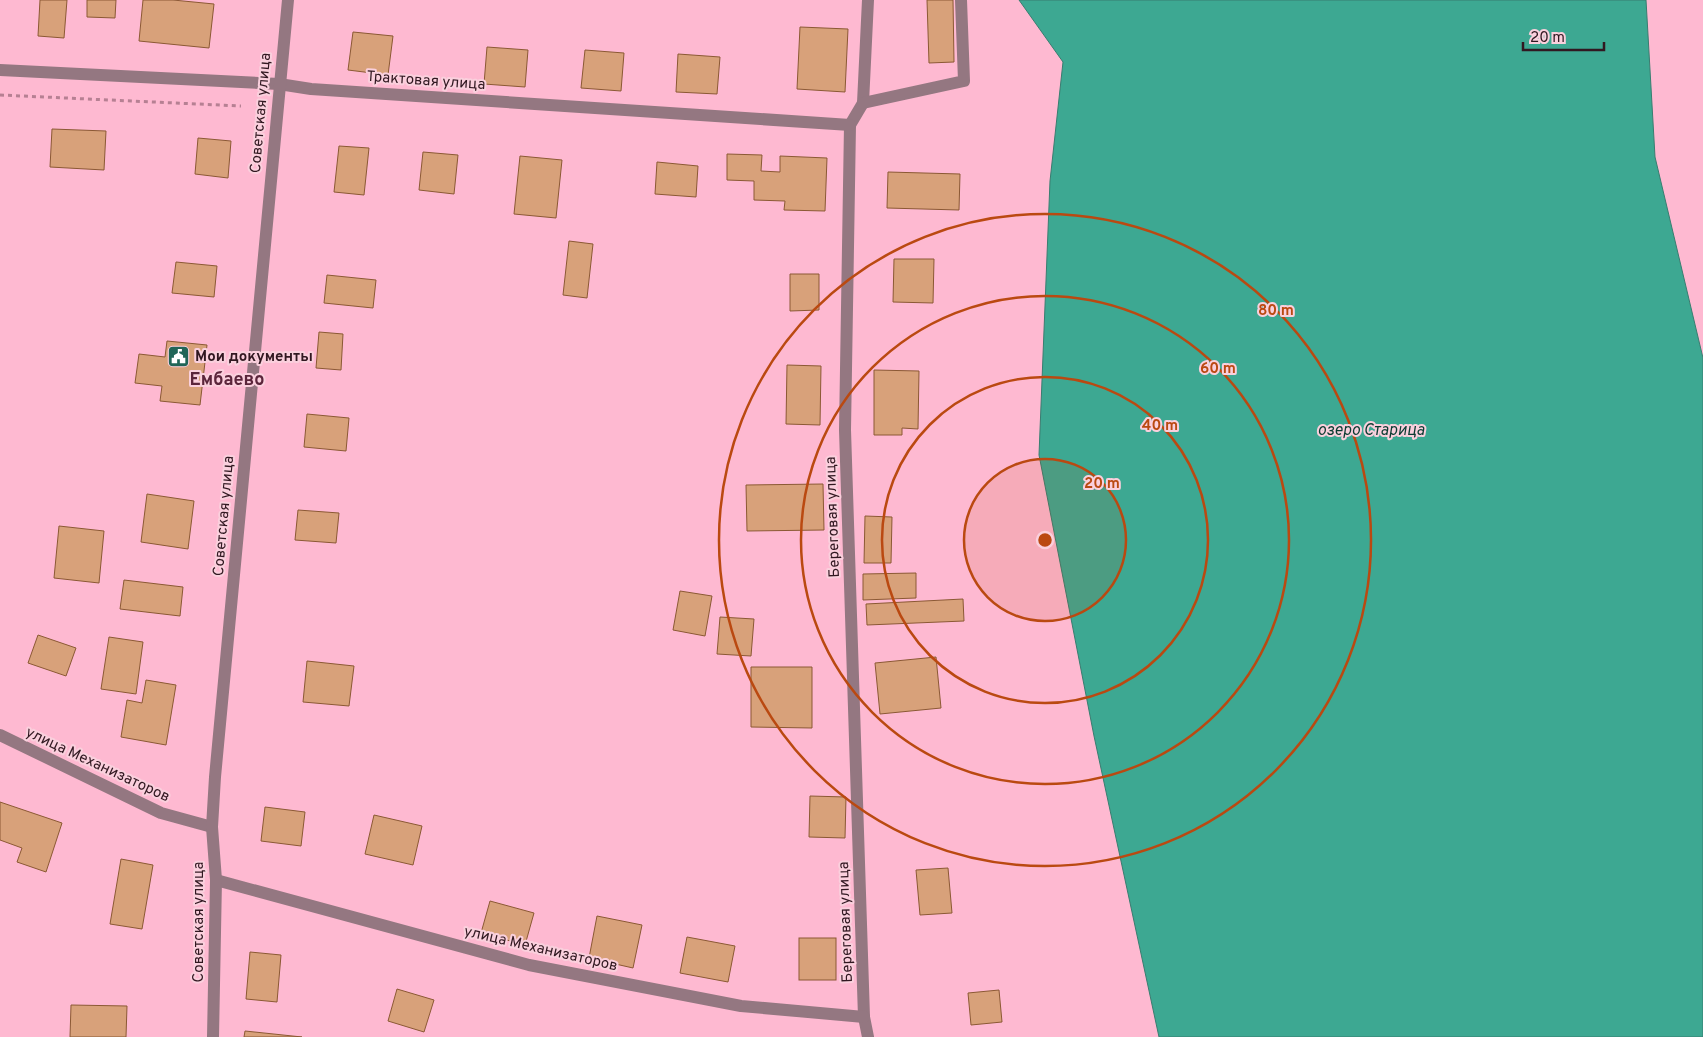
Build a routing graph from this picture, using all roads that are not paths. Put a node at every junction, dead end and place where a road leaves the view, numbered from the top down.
1 (288, 0) edge
2 (868, 0) edge
3 (961, 0) edge
4 (0, 70) edge
5 (279, 84) junction
6 (863, 103) junction
7 (850, 125) junction
8 (0, 736) edge
9 (212, 827) junction
10 (216, 880) junction
11 (864, 1017) junction
12 (213, 1037) edge
13 (868, 1037) edge

1 - 5 street, Советская улица
2 - 6 street, Береговая улица
3 - 6 street
4 - 5 street, Трактовая улица
5 - 7 street, Трактовая улица
5 - 9 street, Советская улица
6 - 7 street, Береговая улица
7 - 11 street, Береговая улица
8 - 9 street, улица Механизаторов
9 - 10 street, Советская улица
10 - 11 street, улица Механизаторов
10 - 12 street, Советская улица
11 - 13 street, Береговая улица

